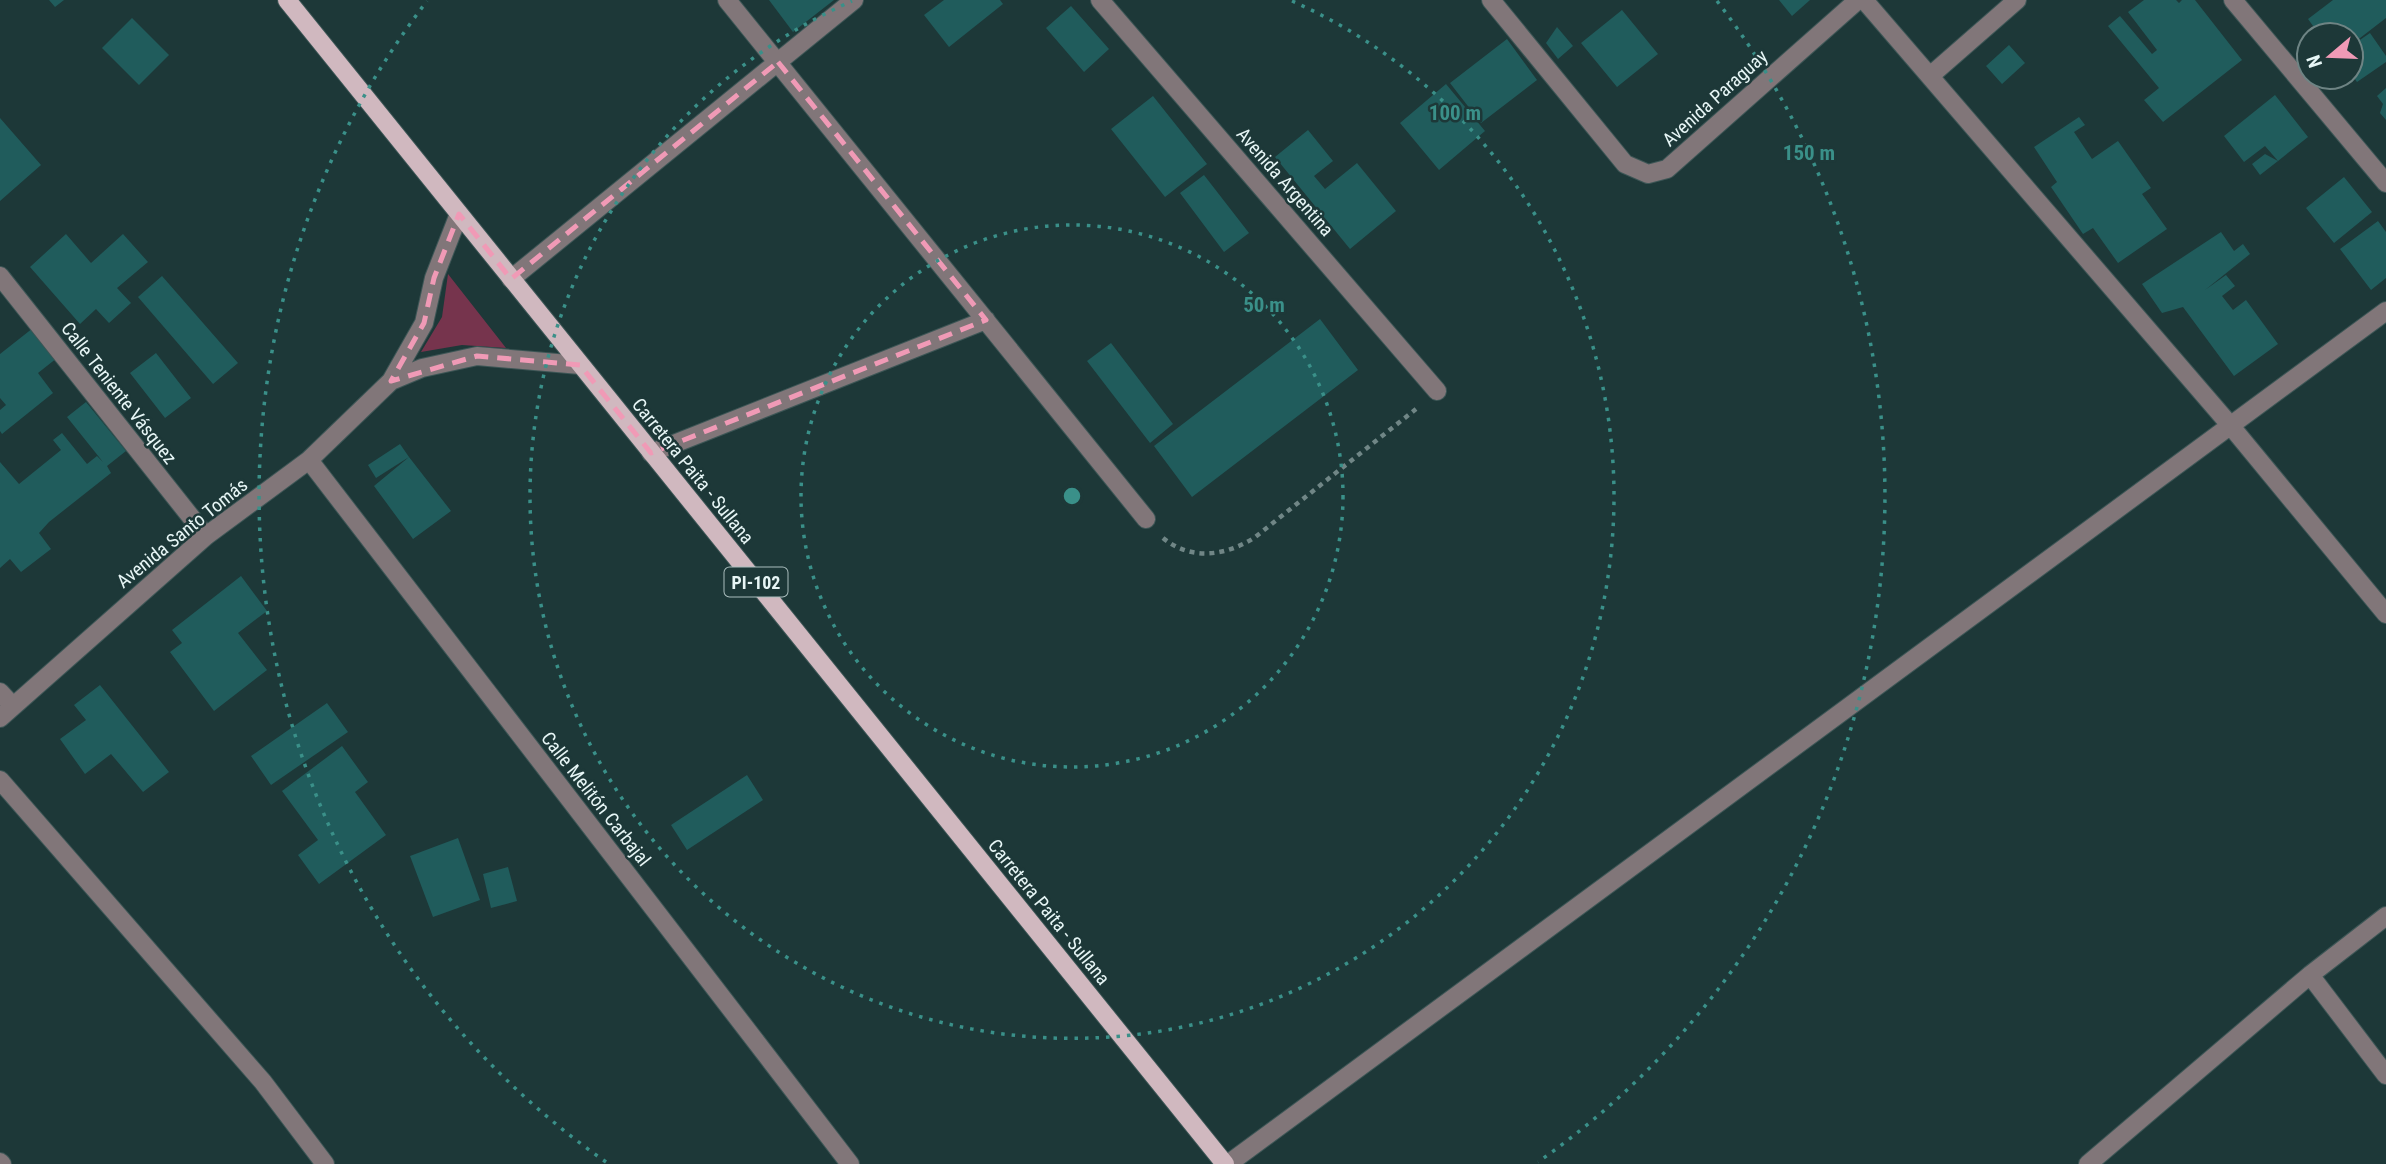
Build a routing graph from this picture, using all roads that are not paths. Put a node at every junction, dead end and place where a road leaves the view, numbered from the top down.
1 (286, 0) edge
2 (727, 0) edge
3 (853, 0) edge
4 (1100, 0) edge
5 (1491, 0) edge
6 (1858, 0) edge
7 (1864, 0) edge
8 (2017, 0) edge
9 (2233, 0) edge
10 (778, 62) junction
11 (1930, 76) junction
12 (2386, 183) edge
13 (459, 214) junction
14 (0, 276) edge
15 (511, 279) junction
16 (2386, 312) edge
17 (986, 320) junction
18 (580, 365) junction
19 (391, 381) junction
20 (1437, 391) road end
21 (2230, 425) junction
22 (651, 453) junction
23 (309, 460) junction
24 (1146, 519) road end
25 (206, 536) junction
26 (2386, 614) edge
27 (4, 705) edge
28 (0, 780) edge
29 (2386, 916) edge
30 (2310, 975) junction
31 (2386, 1075) edge
32 (325, 1164) edge
33 (850, 1164) edge
34 (1226, 1164) edge
35 (2088, 1164) edge

1 - 13 main road, Carretera Paita - Sullana / PI-102
2 - 10 street
3 - 10 street
4 - 20 street, Avenida Argentina
5 - 6 street, Avenida Paraguay
7 - 11 street
8 - 11 street
9 - 12 street
10 - 15 street
10 - 17 street
11 - 21 street
13 - 15 main road, Carretera Paita - Sullana / PI-102
13 - 19 street
14 - 25 street, Calle Teniente Vásquez
15 - 18 main road, Carretera Paita - Sullana / PI-102
16 - 21 street
17 - 22 street
17 - 24 street
18 - 19 street
18 - 22 main road, Carretera Paita - Sullana / PI-102
19 - 23 street, Avenida Santo Tomás
21 - 26 street
21 - 34 street
22 - 34 main road, Carretera Paita - Sullana / PI-102
23 - 25 street, Avenida Santo Tomás
23 - 33 street, Calle Melitón Carbajal
25 - 27 street, Avenida Santo Tomás
28 - 32 street
29 - 30 street
30 - 31 street
30 - 35 street

